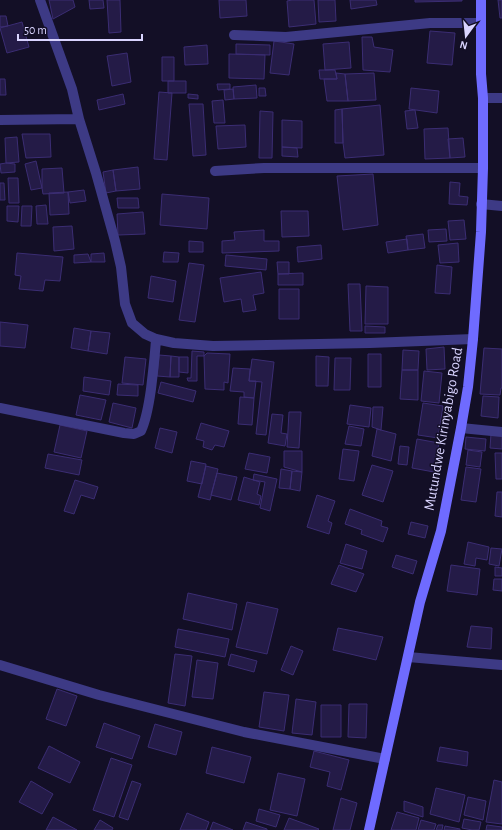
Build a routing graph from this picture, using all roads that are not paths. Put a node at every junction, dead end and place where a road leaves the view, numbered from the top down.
1 (40, 0) edge
2 (481, 0) edge
3 (481, 23) junction
4 (234, 35) dead end
5 (483, 98) junction
6 (502, 98) edge
7 (80, 119) junction
8 (0, 120) edge
9 (483, 168) junction
10 (215, 172) dead end
11 (481, 204) junction
12 (502, 206) edge
13 (156, 339) junction
14 (473, 339) junction
15 (0, 408) edge
16 (461, 428) junction
17 (502, 432) edge
18 (408, 657) junction
19 (0, 665) edge
20 (502, 665) edge
21 (385, 760) junction
22 (369, 830) edge

1 - 7 street
2 - 3 street, Mutundwe Kirinyabigo Road
3 - 4 street
3 - 5 street, Mutundwe Kirinyabigo Road
5 - 6 street
5 - 9 street, Mutundwe Kirinyabigo Road
7 - 8 street
7 - 13 street
9 - 10 street
9 - 11 street, Mutundwe Kirinyabigo Road
11 - 12 street
11 - 14 street, Mutundwe Kirinyabigo Road
13 - 14 street
13 - 15 street
14 - 16 street, Mutundwe Kirinyabigo Road
16 - 17 street
16 - 18 street, Mutundwe Kirinyabigo Road
18 - 20 street
18 - 21 street, Mutundwe Kirinyabigo Road
19 - 21 street
21 - 22 street, Mutundwe Kirinyabigo Road

